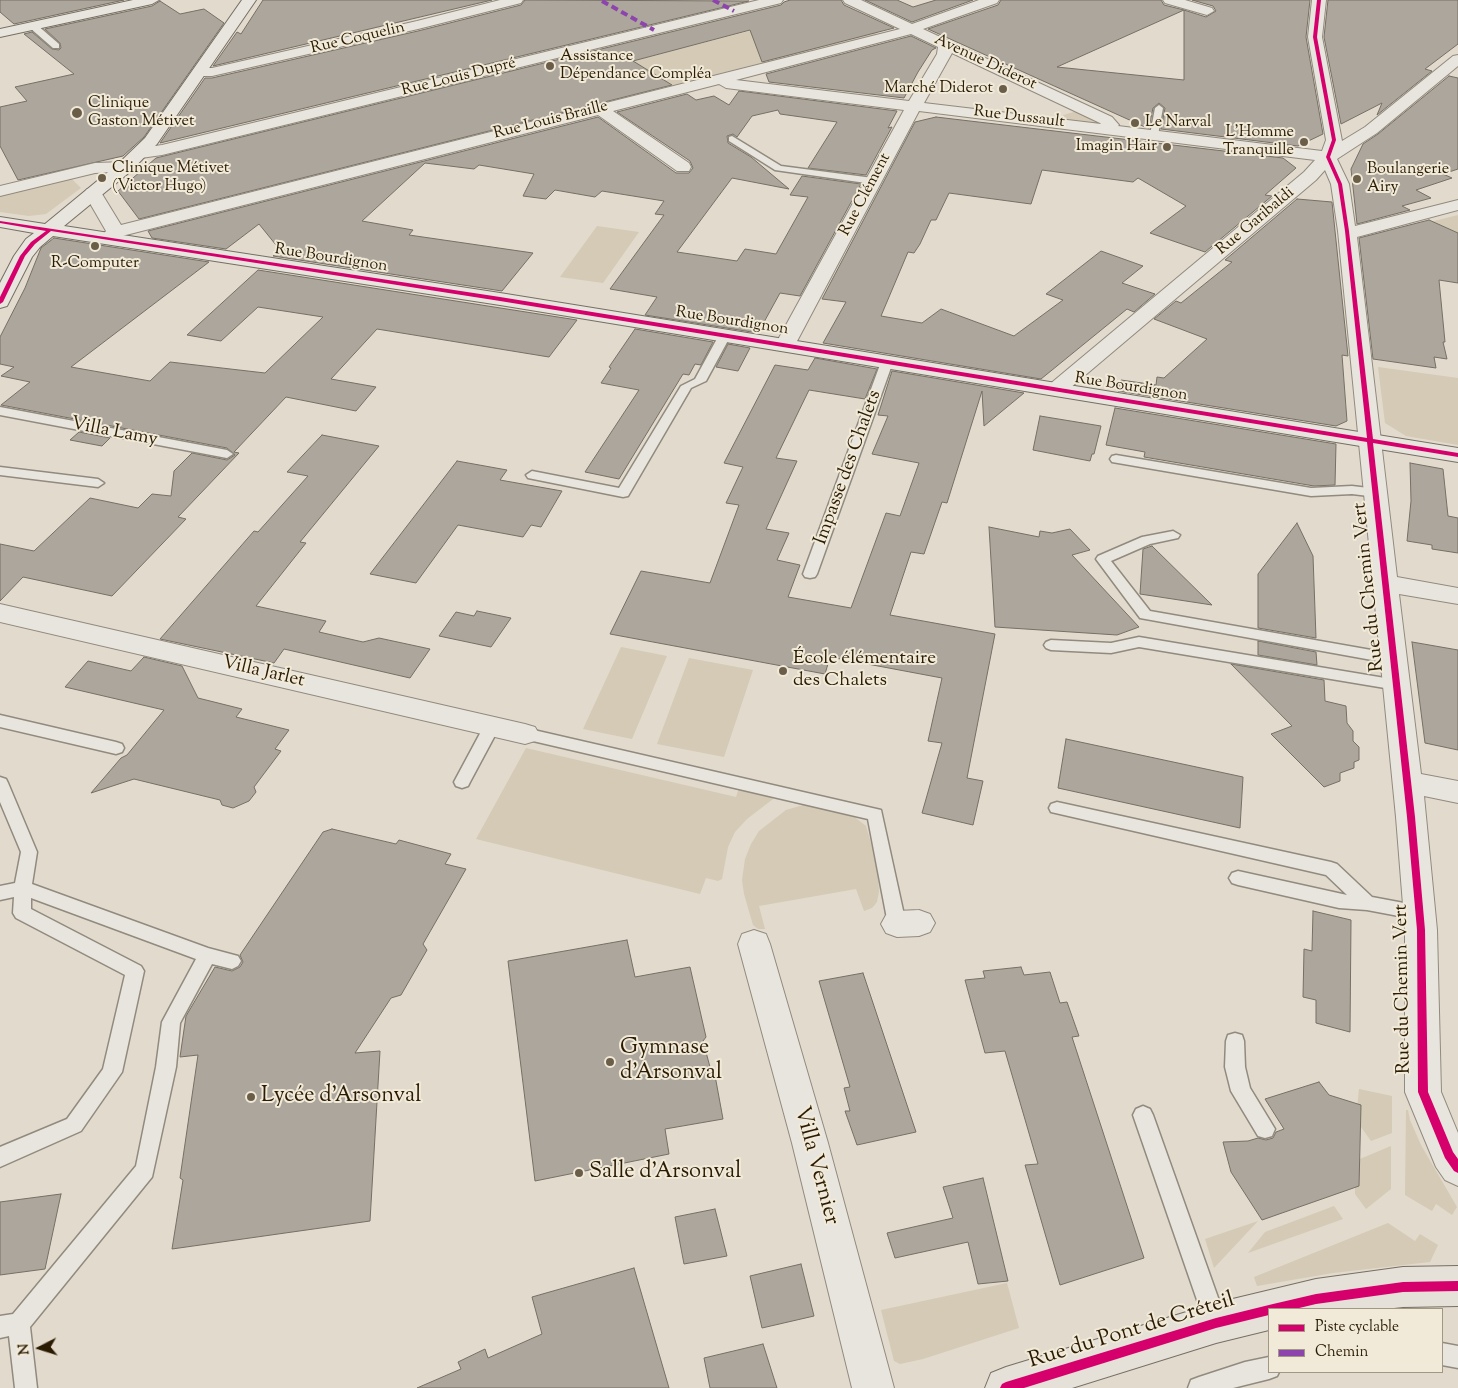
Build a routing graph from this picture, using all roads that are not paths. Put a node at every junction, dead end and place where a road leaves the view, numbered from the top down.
1 (152, 0) edge
2 (249, 0) edge
3 (516, 0) edge
4 (776, 0) edge
5 (850, 0) edge
6 (992, 0) edge
7 (1170, 0) edge
8 (1319, 0) edge
9 (1207, 11) dead end
10 (33, 26) junction
11 (911, 29) junction
12 (0, 33) edge
13 (946, 45) junction
14 (56, 46) dead end
15 (1458, 59) edge
16 (198, 72) junction
17 (709, 82) junction
18 (914, 106) junction
19 (599, 108) junction
20 (1159, 108) dead end
21 (1118, 131) junction
22 (1154, 135) junction
23 (732, 139) dead end
24 (141, 153) junction
25 (1328, 156) junction
26 (125, 167) junction
27 (683, 167) dead end
28 (873, 182) junction
29 (0, 191) edge
30 (93, 193) junction
31 (1458, 205) edge
32 (0, 222) edge
33 (50, 230) junction
34 (1347, 231) junction
35 (113, 235) junction
36 (1, 299) edge
37 (725, 336) junction
38 (785, 345) junction
39 (887, 362) junction
40 (1056, 389) junction
41 (0, 411) edge
42 (1371, 440) junction
43 (227, 454) dead end
44 (1458, 455) edge
45 (1116, 459) dead end
46 (0, 471) edge
47 (532, 475) dead end
48 (98, 483) dead end
49 (1376, 493) junction
50 (1172, 535) dead end
51 (810, 574) dead end
52 (1386, 583) junction
53 (1458, 596) edge
54 (0, 613) edge
55 (1051, 645) dead end
56 (1396, 672) junction
57 (0, 721) edge
58 (492, 726) junction
59 (525, 734) joint
60 (116, 748) dead end
61 (462, 782) dead end
62 (1407, 782) junction
63 (0, 783) edge
64 (1458, 792) edge
65 (4, 806) edge
66 (1057, 808) dead end
67 (1238, 878) dead end
68 (23, 888) junction
69 (0, 893) edge
70 (1366, 903) junction
71 (1420, 913) junction
72 (908, 924) dead end
73 (754, 944) dead end
74 (207, 955) junction
75 (232, 961) dead end
76 (1235, 1041) dead end
77 (1143, 1115) dead end
78 (1265, 1128) dead end
79 (0, 1157) edge
80 (1458, 1168) edge
81 (1458, 1286) edge
82 (1277, 1308) edge
83 (1268, 1310) edge
84 (1216, 1323) junction
85 (9, 1326) edge
86 (1443, 1354) edge
87 (1458, 1357) edge
88 (1268, 1368) edge
89 (26, 1388) edge
90 (873, 1388) edge
91 (1006, 1388) edge
92 (1199, 1388) edge

1 - 10 street
2 - 16 street
3 - 16 street, Rue Coquelin
4 - 24 street, Rue Louis Dupré
5 - 11 street, Avenue Diderot
6 - 11 street, Rue Louis Braille
7 - 9 street
8 - 25 street
10 - 12 street
10 - 14 lane
11 - 13 street, Avenue Diderot
11 - 17 street, Rue Louis Braille
13 - 18 street, Rue Clément
13 - 21 street, Avenue Diderot
15 - 25 street, Rue Garibaldi
16 - 24 street
17 - 18 street, Rue Dussault
17 - 19 street, Rue Louis Braille
18 - 21 street, Rue Dussault
18 - 28 street, Rue Clément
19 - 27 street
19 - 35 street, Rue Louis Braille
20 - 22 lane
21 - 22 street, Rue Dussault
22 - 25 street, Rue Dussault
23 - 28 lane
24 - 26 street
25 - 34 street, Rue du Chemin Vert
25 - 40 street, Rue Garibaldi
26 - 29 street
26 - 30 street
28 - 38 street, Rue Clément
30 - 33 street
30 - 35 street
31 - 34 street
32 - 33 street, Rue Bourdignon
33 - 35 street, Rue Bourdignon
33 - 36 street
34 - 42 street, Rue du Chemin Vert
35 - 37 street, Rue Bourdignon
37 - 38 street, Rue Bourdignon
37 - 47 lane
38 - 39 street, Rue Bourdignon
39 - 40 street, Rue Bourdignon
39 - 51 lane, Impasse des Chalets
40 - 42 street, Rue Bourdignon
41 - 43 lane, Villa Lamy
42 - 44 street, Rue Bourdignon
42 - 49 street, Rue du Chemin Vert
45 - 49 lane
46 - 48 lane
49 - 52 street, Rue du Chemin Vert
50 - 56 lane
52 - 53 street
52 - 56 street, Rue du Chemin Vert
54 - 58 street, Villa Jarlet
55 - 56 lane
56 - 62 street, Rue du Chemin Vert
57 - 60 lane
58 - 59 street, Villa Jarlet
58 - 61 lane
59 - 72 lane
62 - 64 street
62 - 71 street, Rue du Chemin Vert
63 - 65 lane
65 - 68 lane
66 - 70 lane
67 - 70 lane
68 - 69 lane
68 - 74 lane
68 - 79 lane
70 - 71 lane
71 - 80 street, Rue du Chemin Vert
73 - 90 street, Villa Vernier
74 - 75 lane
74 - 85 lane
76 - 78 lane
77 - 84 lane
81 - 82 main road
83 - 84 main road, Rue du Pont de Créteil
84 - 91 main road, Rue du Pont de Créteil
85 - 89 lane
86 - 87 lane
88 - 92 lane

